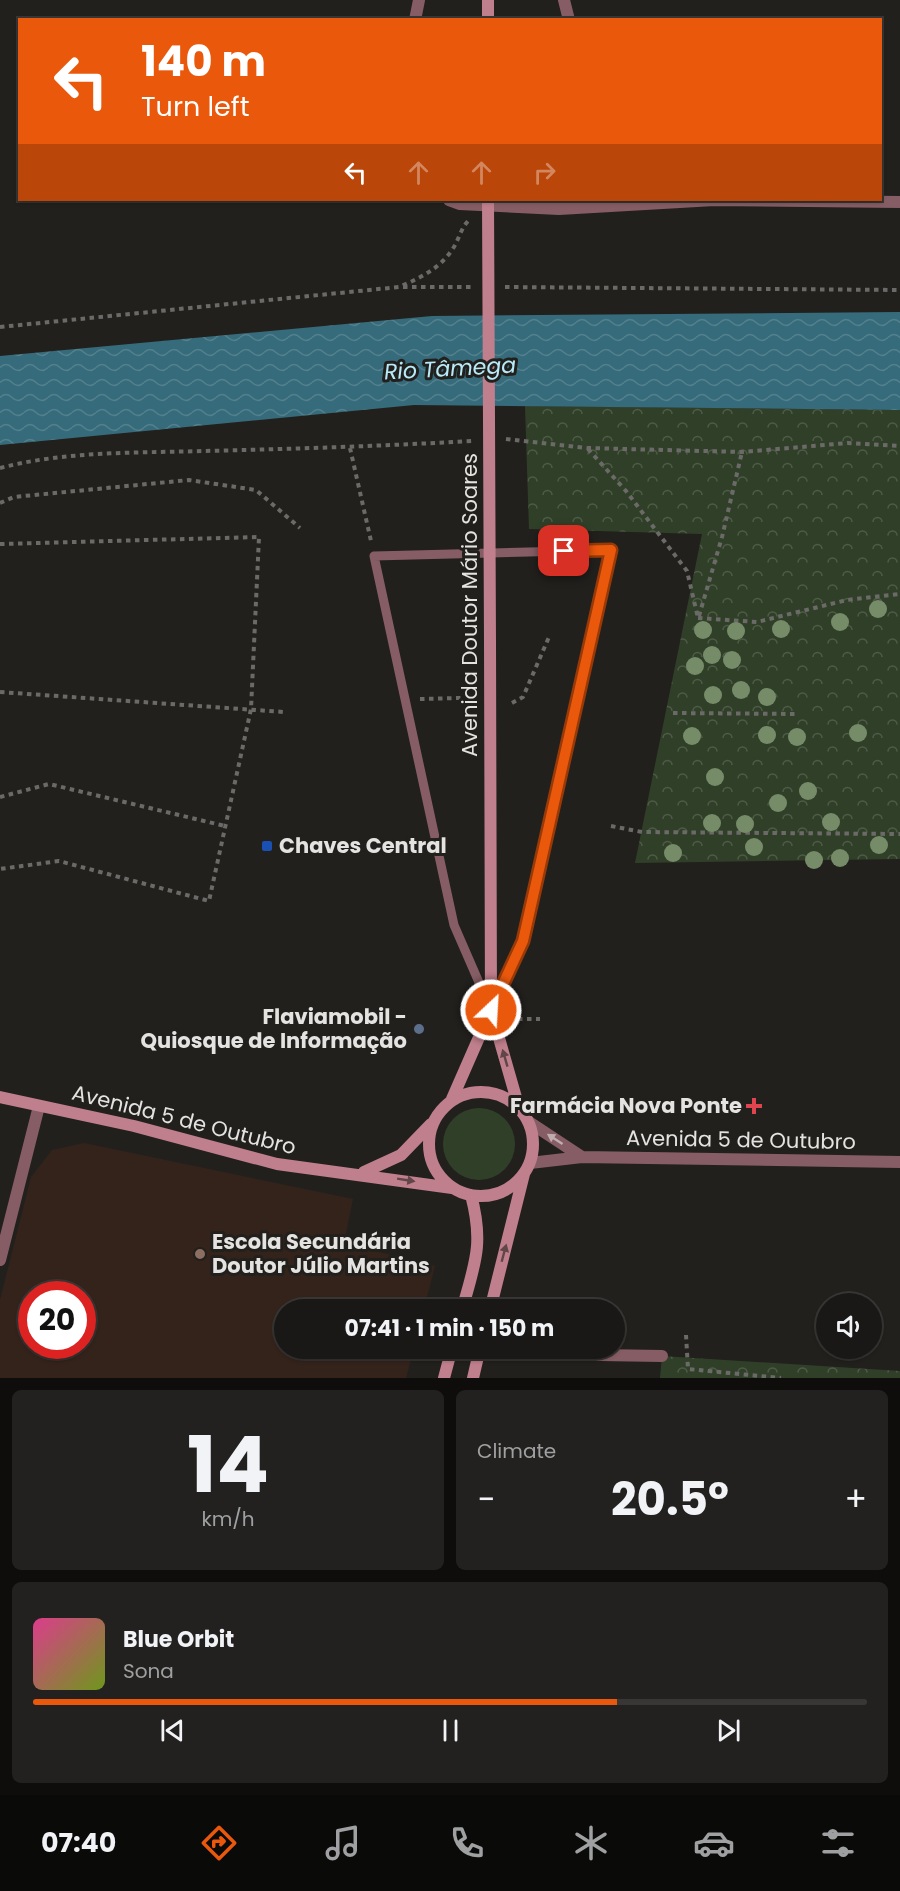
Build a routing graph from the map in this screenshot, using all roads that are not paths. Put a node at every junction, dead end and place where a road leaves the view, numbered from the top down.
1 (419, 0) edge
2 (488, 0) edge
3 (564, 0) edge
4 (415, 18) edge
5 (488, 18) edge
6 (568, 18) edge
7 (451, 201) edge
8 (570, 201) edge
9 (696, 201) edge
10 (806, 201) edge
11 (486, 202) edge
12 (900, 202) edge
13 (559, 209) junction
14 (491, 1010) junction
15 (0, 1097) edge
16 (453, 1099) junction
17 (39, 1106) junction
18 (519, 1108) junction
19 (433, 1122) junction
20 (529, 1122) junction
21 (582, 1157) junction
22 (900, 1162) edge
23 (527, 1168) junction
24 (360, 1174) junction
25 (452, 1188) junction
26 (471, 1195) junction
27 (0, 1260) edge
28 (465, 1299) edge
29 (493, 1299) edge
30 (625, 1355) edge
31 (662, 1356) dead end
32 (449, 1359) edge
33 (478, 1359) edge
34 (444, 1378) edge
35 (473, 1378) edge

1 - 4 street
2 - 5 main road
3 - 6 street
7 - 11 street
8 - 13 street
9 - 13 street
10 - 12 street
11 - 13 street
11 - 14 main road, Avenida Doutor Mário Soares, bridge
14 - 14 lane
14 - 16 main road, Avenida Doutor Mário Soares
18 -> 14 main road, Avenida Doutor Mário Soares
15 - 17 main road, Avenida 5 de Outubro
16 - 18 main road
16 - 19 main road
17 - 24 main road, Avenida 5 de Outubro
17 - 27 street
18 - 20 main road
19 - 24 main road
19 - 25 main road
21 -> 20 street
20 - 23 main road
21 - 22 street, Avenida 5 de Outubro
21 - 23 street, Avenida 5 de Outubro
23 - 26 main road
29 -> 23 main road
24 -> 25 main road, Avenida 5 de Outubro
25 - 26 main road
26 - 28 main road
30 - 31 street
32 - 34 main road
33 - 35 main road

